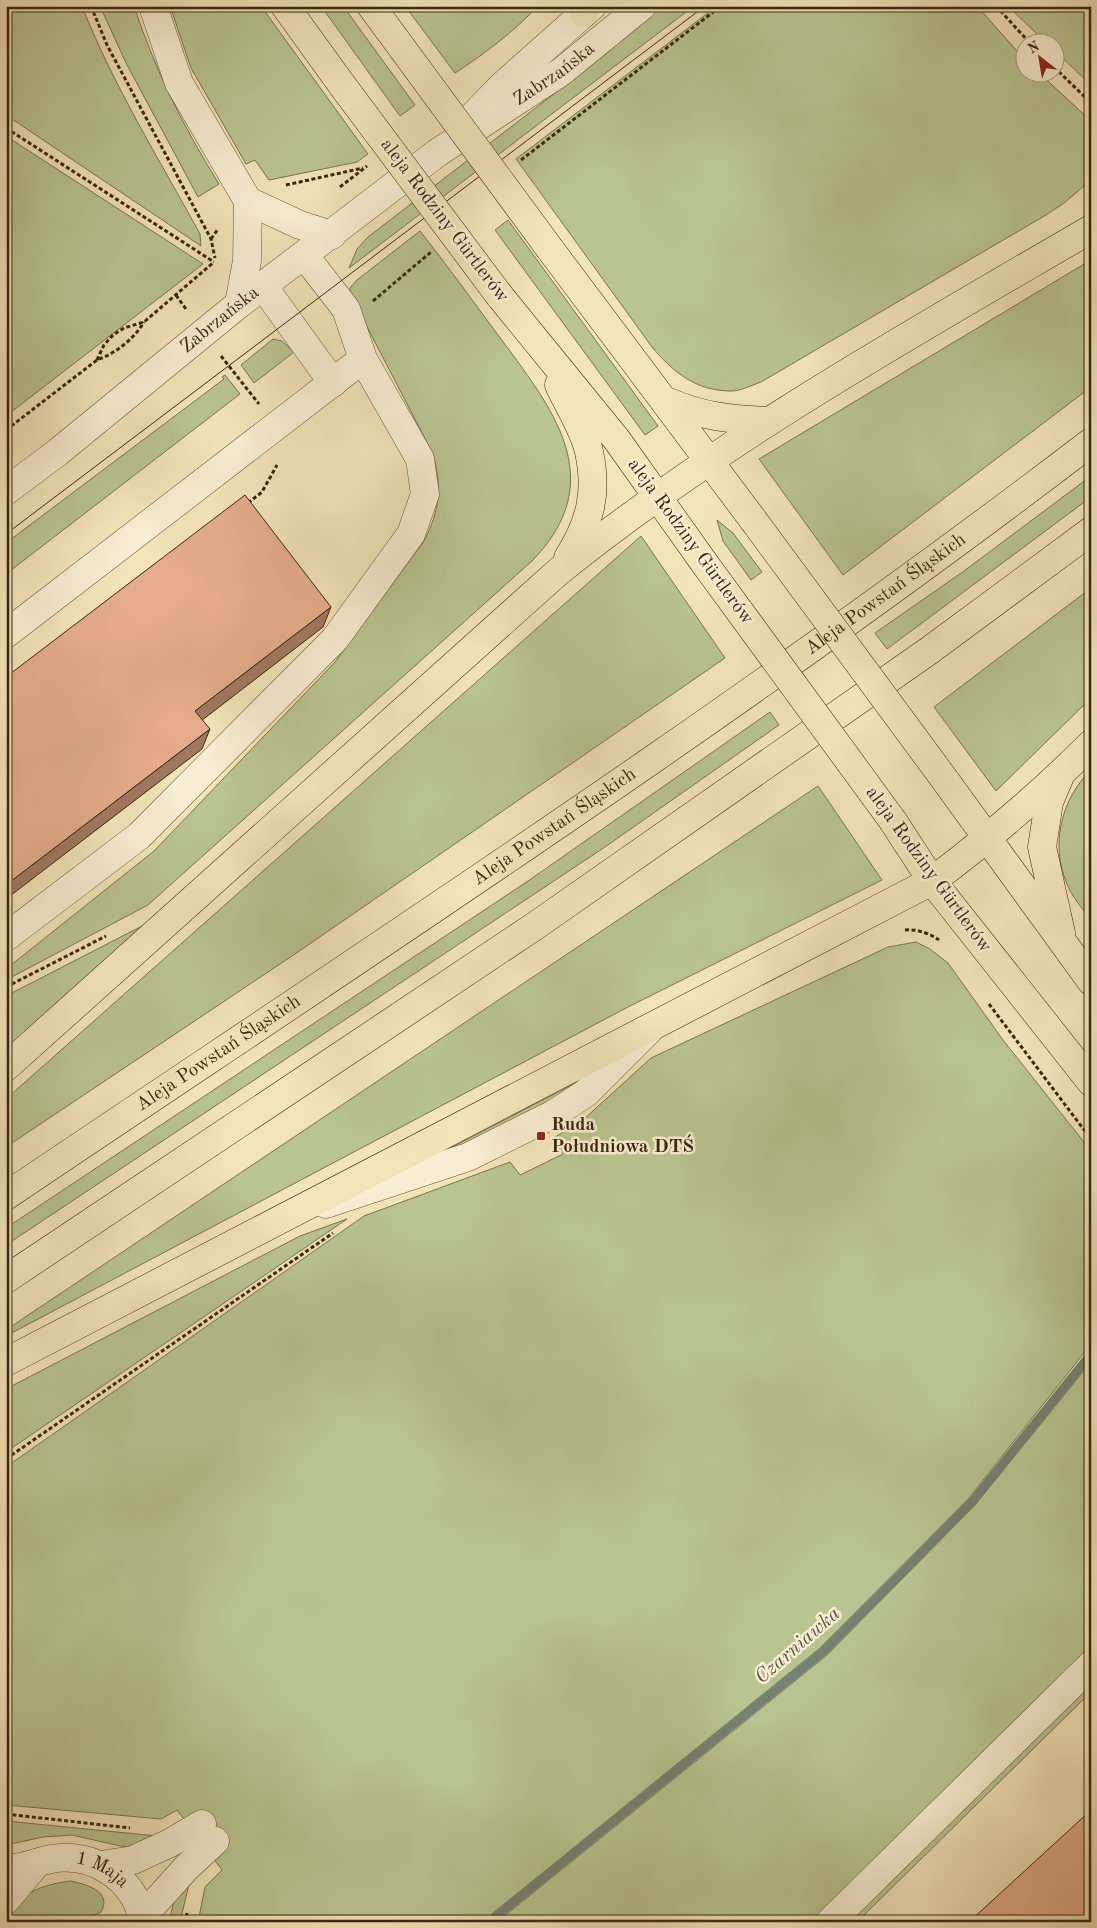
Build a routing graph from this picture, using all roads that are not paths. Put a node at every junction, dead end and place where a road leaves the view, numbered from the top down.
1 (153, 6) edge
2 (285, 6) edge
3 (371, 6) edge
4 (642, 6) edge
5 (587, 8) edge
6 (437, 153) junction
7 (248, 201) junction
8 (1091, 229) edge
9 (332, 235) junction
10 (304, 255) junction
11 (263, 286) junction
12 (239, 304) junction
13 (544, 352) junction
14 (363, 360) junction
15 (333, 383) junction
16 (666, 401) junction
17 (769, 421) junction
18 (1091, 442) edge
19 (710, 461) junction
20 (6, 491) edge
21 (658, 497) junction
22 (1091, 531) edge
23 (558, 572) junction
24 (6, 634) edge
25 (1091, 744) edge
26 (1060, 775) junction
27 (987, 839) junction
28 (932, 881) junction
29 (6, 937) edge
30 (1065, 946) junction
31 (1091, 981) edge
32 (6, 1067) edge
33 (1091, 1082) edge
34 (6, 1196) edge
35 (6, 1279) edge
36 (6, 1362) edge
37 (1091, 1665) edge
38 (37, 1863) junction
39 (101, 1865) junction
40 (6, 1868) edge
41 (6, 1900) edge
42 (143, 1919) edge
43 (830, 1922) edge

1 - 7 street
2 - 13 main road, aleja Rodziny Gürtlerów, bridge
3 - 16 main road, bridge
4 - 6 street, Zabrzańska
5 - 6 street, Zabrzańska
6 - 9 street, Zabrzańska
7 - 9 street
7 - 12 street
8 - 17 main road
9 - 10 street, Zabrzańska
10 - 11 street, Zabrzańska
10 - 14 street
11 - 12 street, Zabrzańska
11 - 15 street
12 - 20 street, Zabrzańska
13 - 21 main road, aleja Rodziny Gürtlerów
13 - 23 main road
14 - 15 street
14 - 29 street
15 - 24 street
16 - 17 main road
16 - 19 main road
17 - 19 main road
18 - 34 main road, Aleja Powstań Śląskich
19 - 21 main road
19 - 27 main road, bridge
21 - 23 main road
21 - 28 main road, aleja Rodziny Gürtlerów, bridge
22 - 35 main road
23 - 32 main road
25 - 26 main road
26 - 27 main road
26 - 30 main road
27 - 28 main road
27 - 30 main road
28 - 33 main road, aleja Rodziny Gürtlerów
28 - 36 main road
30 - 31 main road
37 - 43 street
38 - 39 street, 1 Maja
38 - 40 street, 1 Maja
38 - 41 street
39 - 42 street, 1 Maja
39 - 42 street

